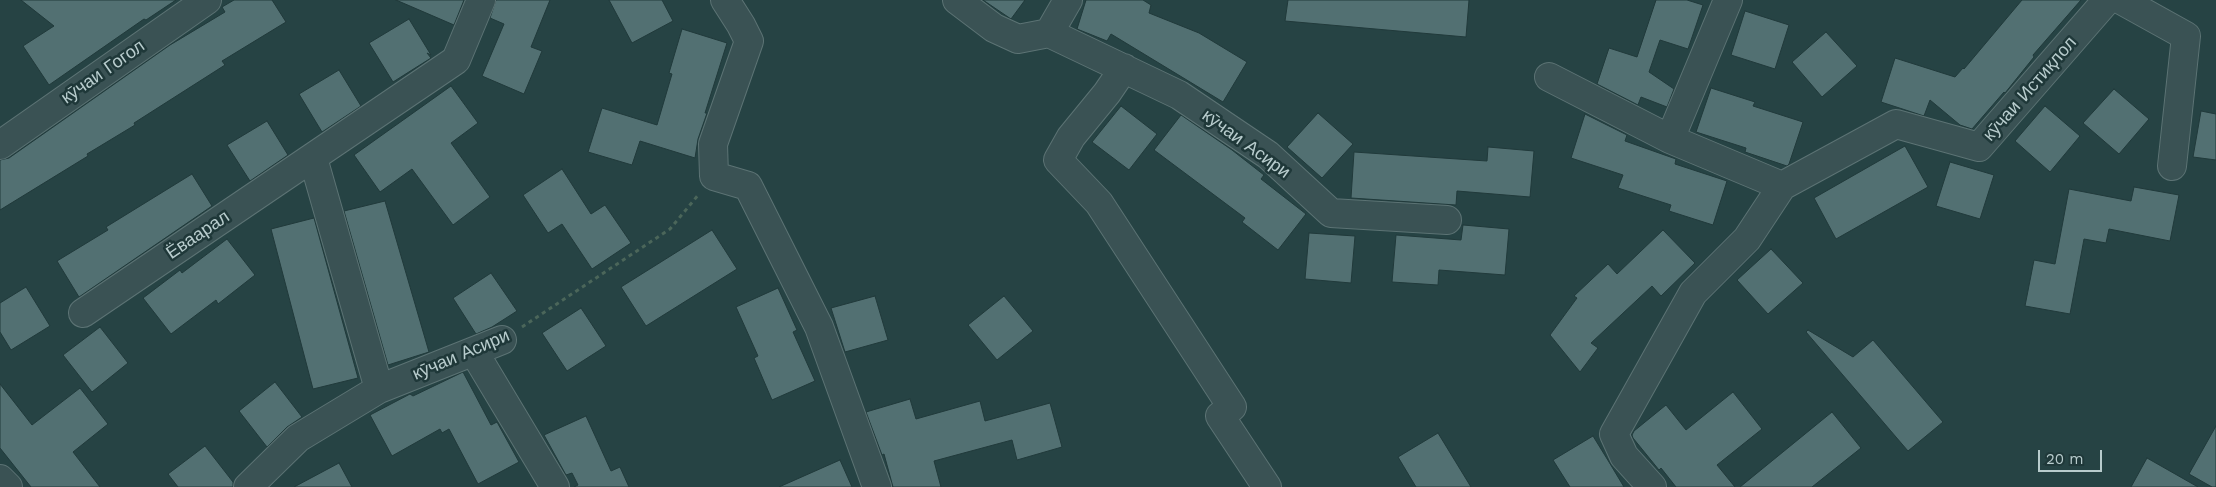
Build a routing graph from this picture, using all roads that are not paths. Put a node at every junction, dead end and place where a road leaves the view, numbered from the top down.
1 (207, 0) edge
2 (481, 0) edge
3 (725, 0) edge
4 (957, 0) edge
5 (1068, 0) edge
6 (1728, 0) edge
7 (2107, 0) edge
8 (2121, 0) edge
9 (1049, 33) junction
10 (1124, 68) junction
11 (1550, 77) dead end
12 (1670, 139) junction
13 (0, 145) edge
14 (313, 158) junction
15 (2172, 166) dead end
16 (1782, 186) junction
17 (1447, 220) dead end
18 (83, 313) dead end
19 (502, 340) road end
20 (474, 352) junction
21 (379, 389) junction
22 (0, 479) edge
23 (8, 487) edge
24 (248, 487) edge
25 (555, 487) edge
26 (877, 487) edge
27 (1267, 487) edge
28 (1652, 487) edge

1 - 13 street, кӯчаи Гогол
2 - 14 street, Ёваарал
3 - 26 street
4 - 9 street
5 - 9 street
6 - 12 street
7 - 16 street, кӯчаи Истиқлол
8 - 15 street
9 - 10 street, кӯчаи Асири
10 - 17 street, кӯчаи Асири
10 - 27 street
11 - 12 street
12 - 16 street
14 - 18 street, Ёваарал
14 - 21 street
16 - 28 street, кӯчаи Истиқлол
19 - 20 street, кӯчаи Асири
20 - 21 street, кӯчаи Асири
20 - 25 street
21 - 24 street, кӯчаи Асири
22 - 23 street

